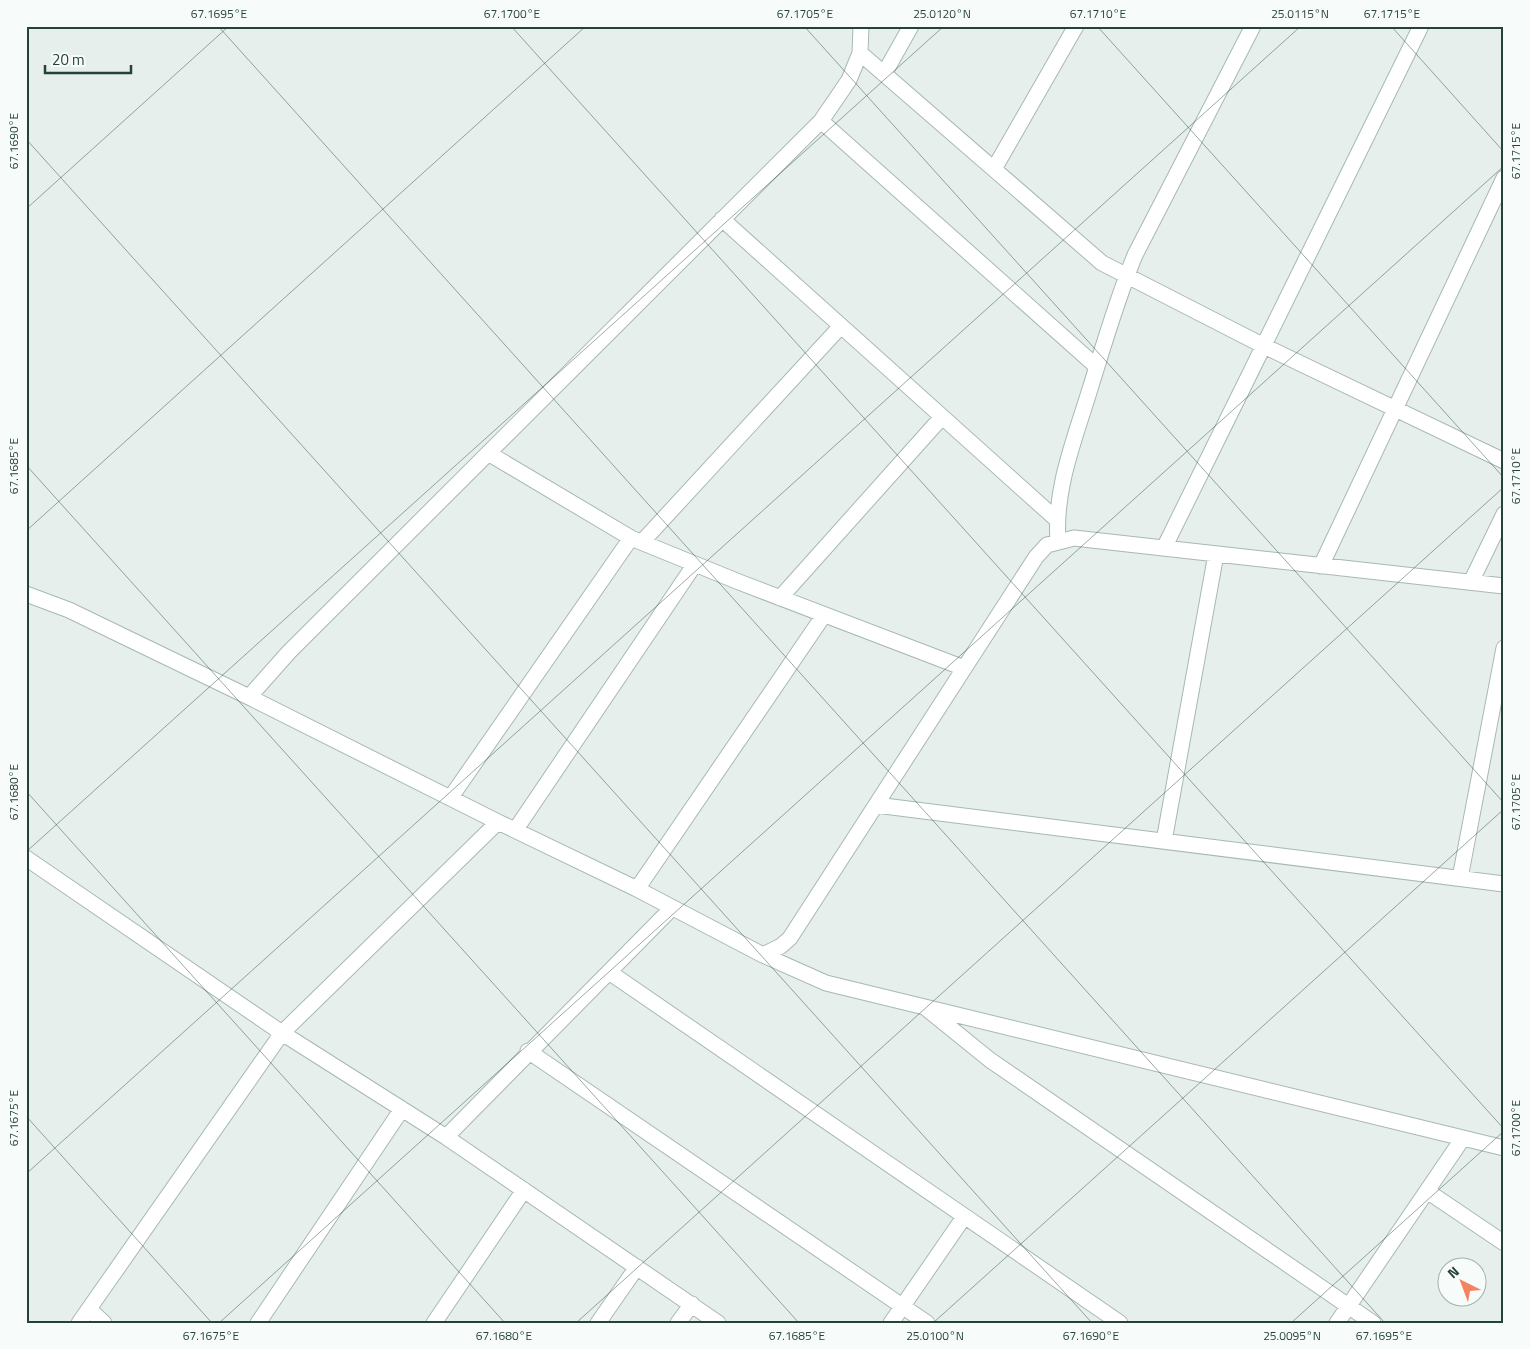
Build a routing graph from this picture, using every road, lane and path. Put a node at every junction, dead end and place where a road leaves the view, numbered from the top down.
1 (860, 26) edge
2 (911, 26) edge
3 (1076, 26) edge
4 (1253, 26) edge
5 (1421, 26) edge
6 (860, 53) junction
7 (884, 74) junction
8 (821, 121) junction
9 (994, 169) junction
10 (1504, 178) edge
11 (722, 219) junction
12 (1126, 277) junction
13 (841, 326) junction
14 (1264, 346) junction
15 (1097, 367) junction
16 (1395, 407) junction
17 (942, 416) junction
18 (488, 453) junction
19 (1504, 462) edge
20 (1504, 514) edge
21 (1056, 519) junction
22 (637, 540) junction
23 (1058, 541) junction
24 (1164, 548) junction
25 (1216, 554) junction
26 (695, 564) junction
27 (1321, 566) junction
28 (1471, 582) junction
29 (1504, 586) edge
30 (26, 594) edge
31 (780, 598) junction
32 (824, 614) junction
33 (1504, 648) edge
34 (964, 668) junction
35 (249, 696) junction
36 (451, 797) junction
37 (876, 805) junction
38 (498, 822) junction
39 (516, 829) junction
40 (1164, 841) junction
41 (26, 858) edge
42 (1460, 878) junction
43 (1504, 884) edge
44 (637, 889) junction
45 (672, 908) junction
46 (763, 955) junction
47 (609, 972) junction
48 (924, 1006) junction
49 (282, 1032) junction
50 (528, 1052) junction
51 (402, 1109) junction
52 (446, 1137) junction
53 (1463, 1138) junction
54 (1504, 1148) edge
55 (524, 1190) junction
56 (1427, 1191) junction
57 (964, 1217) junction
58 (1504, 1243) edge
59 (637, 1267) junction
60 (692, 1304) junction
61 (903, 1306) junction
62 (1348, 1306) junction
63 (89, 1309) junction
64 (79, 1323) edge
65 (104, 1323) edge
66 (258, 1323) edge
67 (434, 1323) edge
68 (598, 1323) edge
69 (678, 1323) edge
70 (718, 1323) edge
71 (891, 1323) edge
72 (928, 1323) edge
73 (1120, 1323) edge
74 (1337, 1323) edge
75 (1373, 1323) edge

1 - 6 street
2 - 7 street
3 - 9 street
4 - 12 street
5 - 14 street
6 - 7 street
6 - 8 street
7 - 9 street
8 - 11 street
8 - 15 street
9 - 12 street
10 - 16 street
11 - 13 street
11 - 18 street
12 - 14 street
12 - 15 street
13 - 17 street
13 - 22 street
14 - 16 street
14 - 24 street
15 - 21 street
16 - 19 street
16 - 27 street
17 - 21 street
17 - 31 street
18 - 22 street
18 - 35 street
20 - 28 street
21 - 23 street
22 - 26 street
22 - 36 street
23 - 24 street
23 - 34 street
24 - 25 street
25 - 27 street
25 - 40 street
26 - 31 street
26 - 39 street
27 - 28 street
28 - 29 street
30 - 35 street
31 - 32 street
32 - 34 street
32 - 44 street
33 - 42 street
34 - 37 street
35 - 36 street
36 - 38 street
37 - 40 street
37 - 46 street
38 - 39 street
38 - 49 street
39 - 44 street
40 - 42 street
41 - 49 street
42 - 43 street
44 - 45 street
45 - 46 street
45 - 47 street
46 - 48 street
47 - 50 street
47 - 57 street
48 - 53 street
48 - 62 street
49 - 51 street
49 - 63 street
50 - 52 street
50 - 61 street
51 - 52 street
51 - 66 street
52 - 55 street
53 - 54 street
53 - 56 street
55 - 59 street
55 - 67 street
56 - 58 street
56 - 62 street
57 - 61 street
57 - 73 street
59 - 60 street
59 - 68 street
60 - 69 street
60 - 70 street
61 - 71 street
61 - 72 street
62 - 74 street
62 - 75 street
63 - 64 street
63 - 65 street

